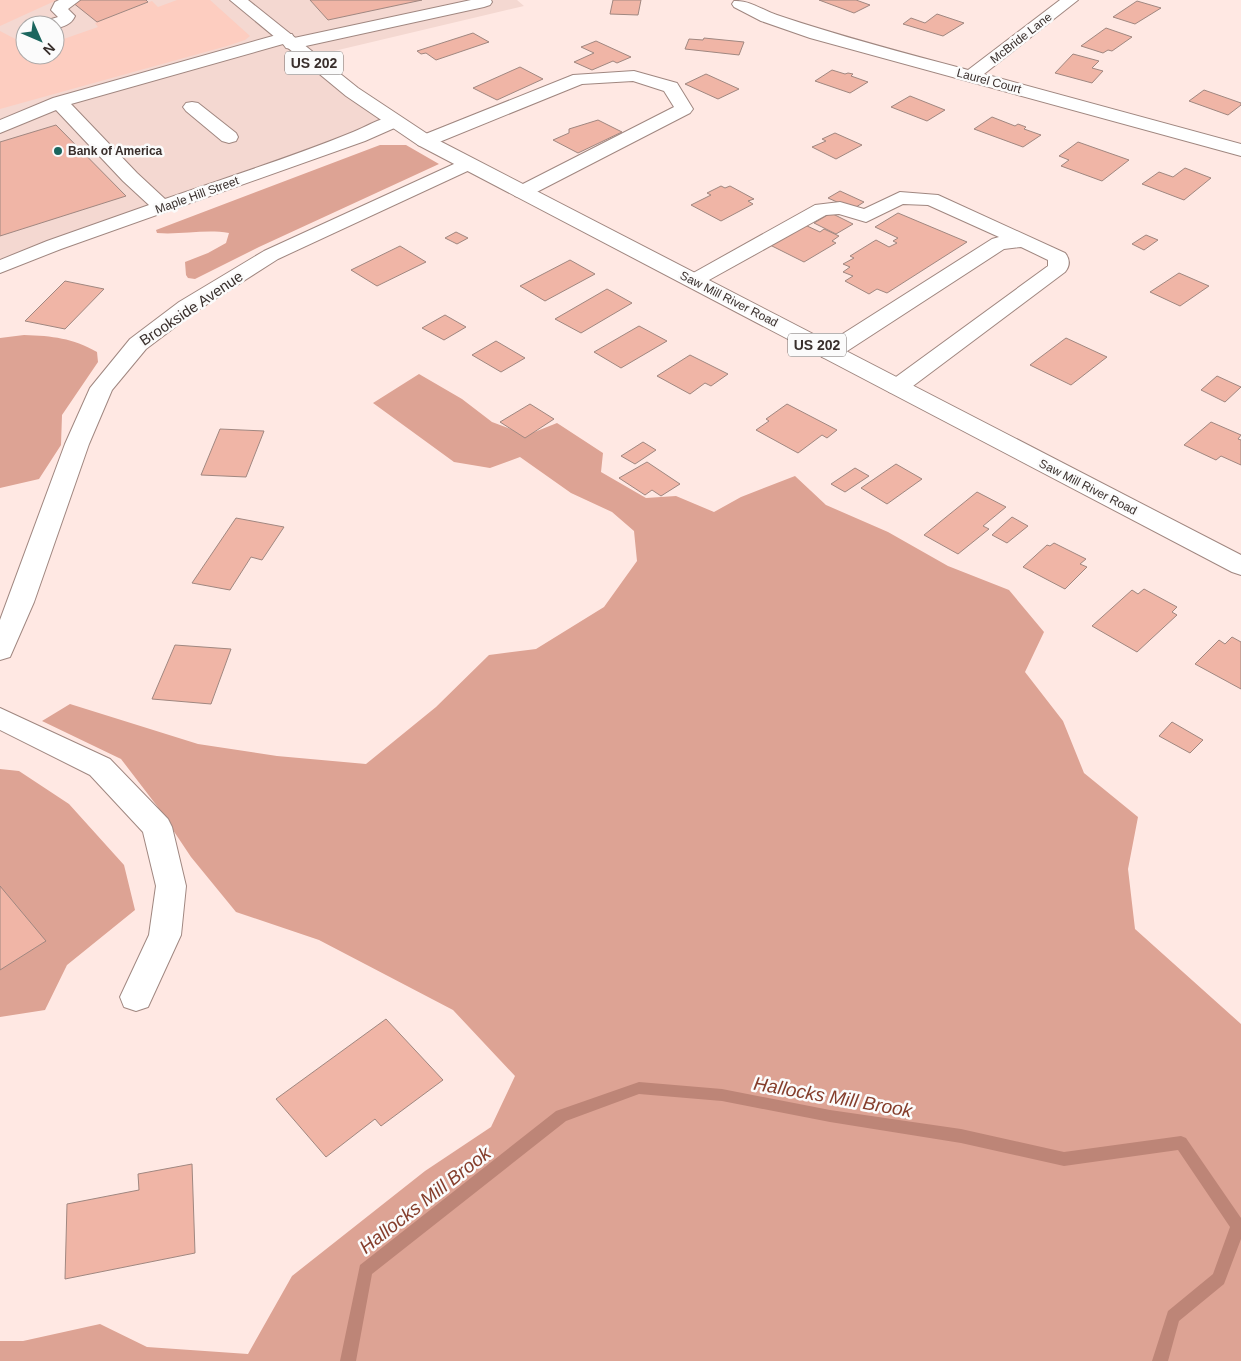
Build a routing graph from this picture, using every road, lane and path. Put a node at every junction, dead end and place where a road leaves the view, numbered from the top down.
1 (72, 0) edge
2 (238, 0) edge
3 (481, 0) edge
4 (1070, 0) edge
5 (740, 4) dead end
6 (65, 20) edge
7 (289, 41) junction
8 (971, 76) junction
9 (59, 102) junction
10 (211, 102) dead end
11 (192, 107) dead end
12 (393, 122) junction
13 (0, 127) edge
14 (426, 141) junction
15 (1241, 150) edge
16 (467, 164) junction
17 (522, 192) junction
18 (163, 207) junction
19 (1024, 241) junction
20 (0, 267) edge
21 (693, 281) junction
22 (830, 352) junction
23 (897, 388) junction
24 (1241, 566) edge
25 (0, 650) edge
26 (0, 718) edge
27 (136, 997) dead end

1 - 6 main road
2 - 7 main road, Saw Mill River Road / US 202
3 - 7 main road
4 - 8 main road, McBride Lane
5 - 8 main road, Laurel Court
7 - 9 main road
7 - 12 main road, Saw Mill River Road / US 202
8 - 15 main road, Laurel Court
9 - 13 main road
9 - 18 main road
10 - 11 main road
12 - 14 main road, Saw Mill River Road / US 202
12 - 18 main road, Maple Hill Street
14 - 16 main road, Saw Mill River Road / US 202
14 - 17 main road
16 - 17 main road, Saw Mill River Road / US 202
16 - 25 main road, Brookside Avenue
17 - 21 main road, Saw Mill River Road / US 202
18 - 20 main road, Maple Hill Street
19 - 21 main road
19 - 22 main road
19 - 23 main road
21 - 22 main road, Saw Mill River Road / US 202
22 - 23 main road, Saw Mill River Road / US 202
23 - 24 main road, Saw Mill River Road / US 202
26 - 27 main road

